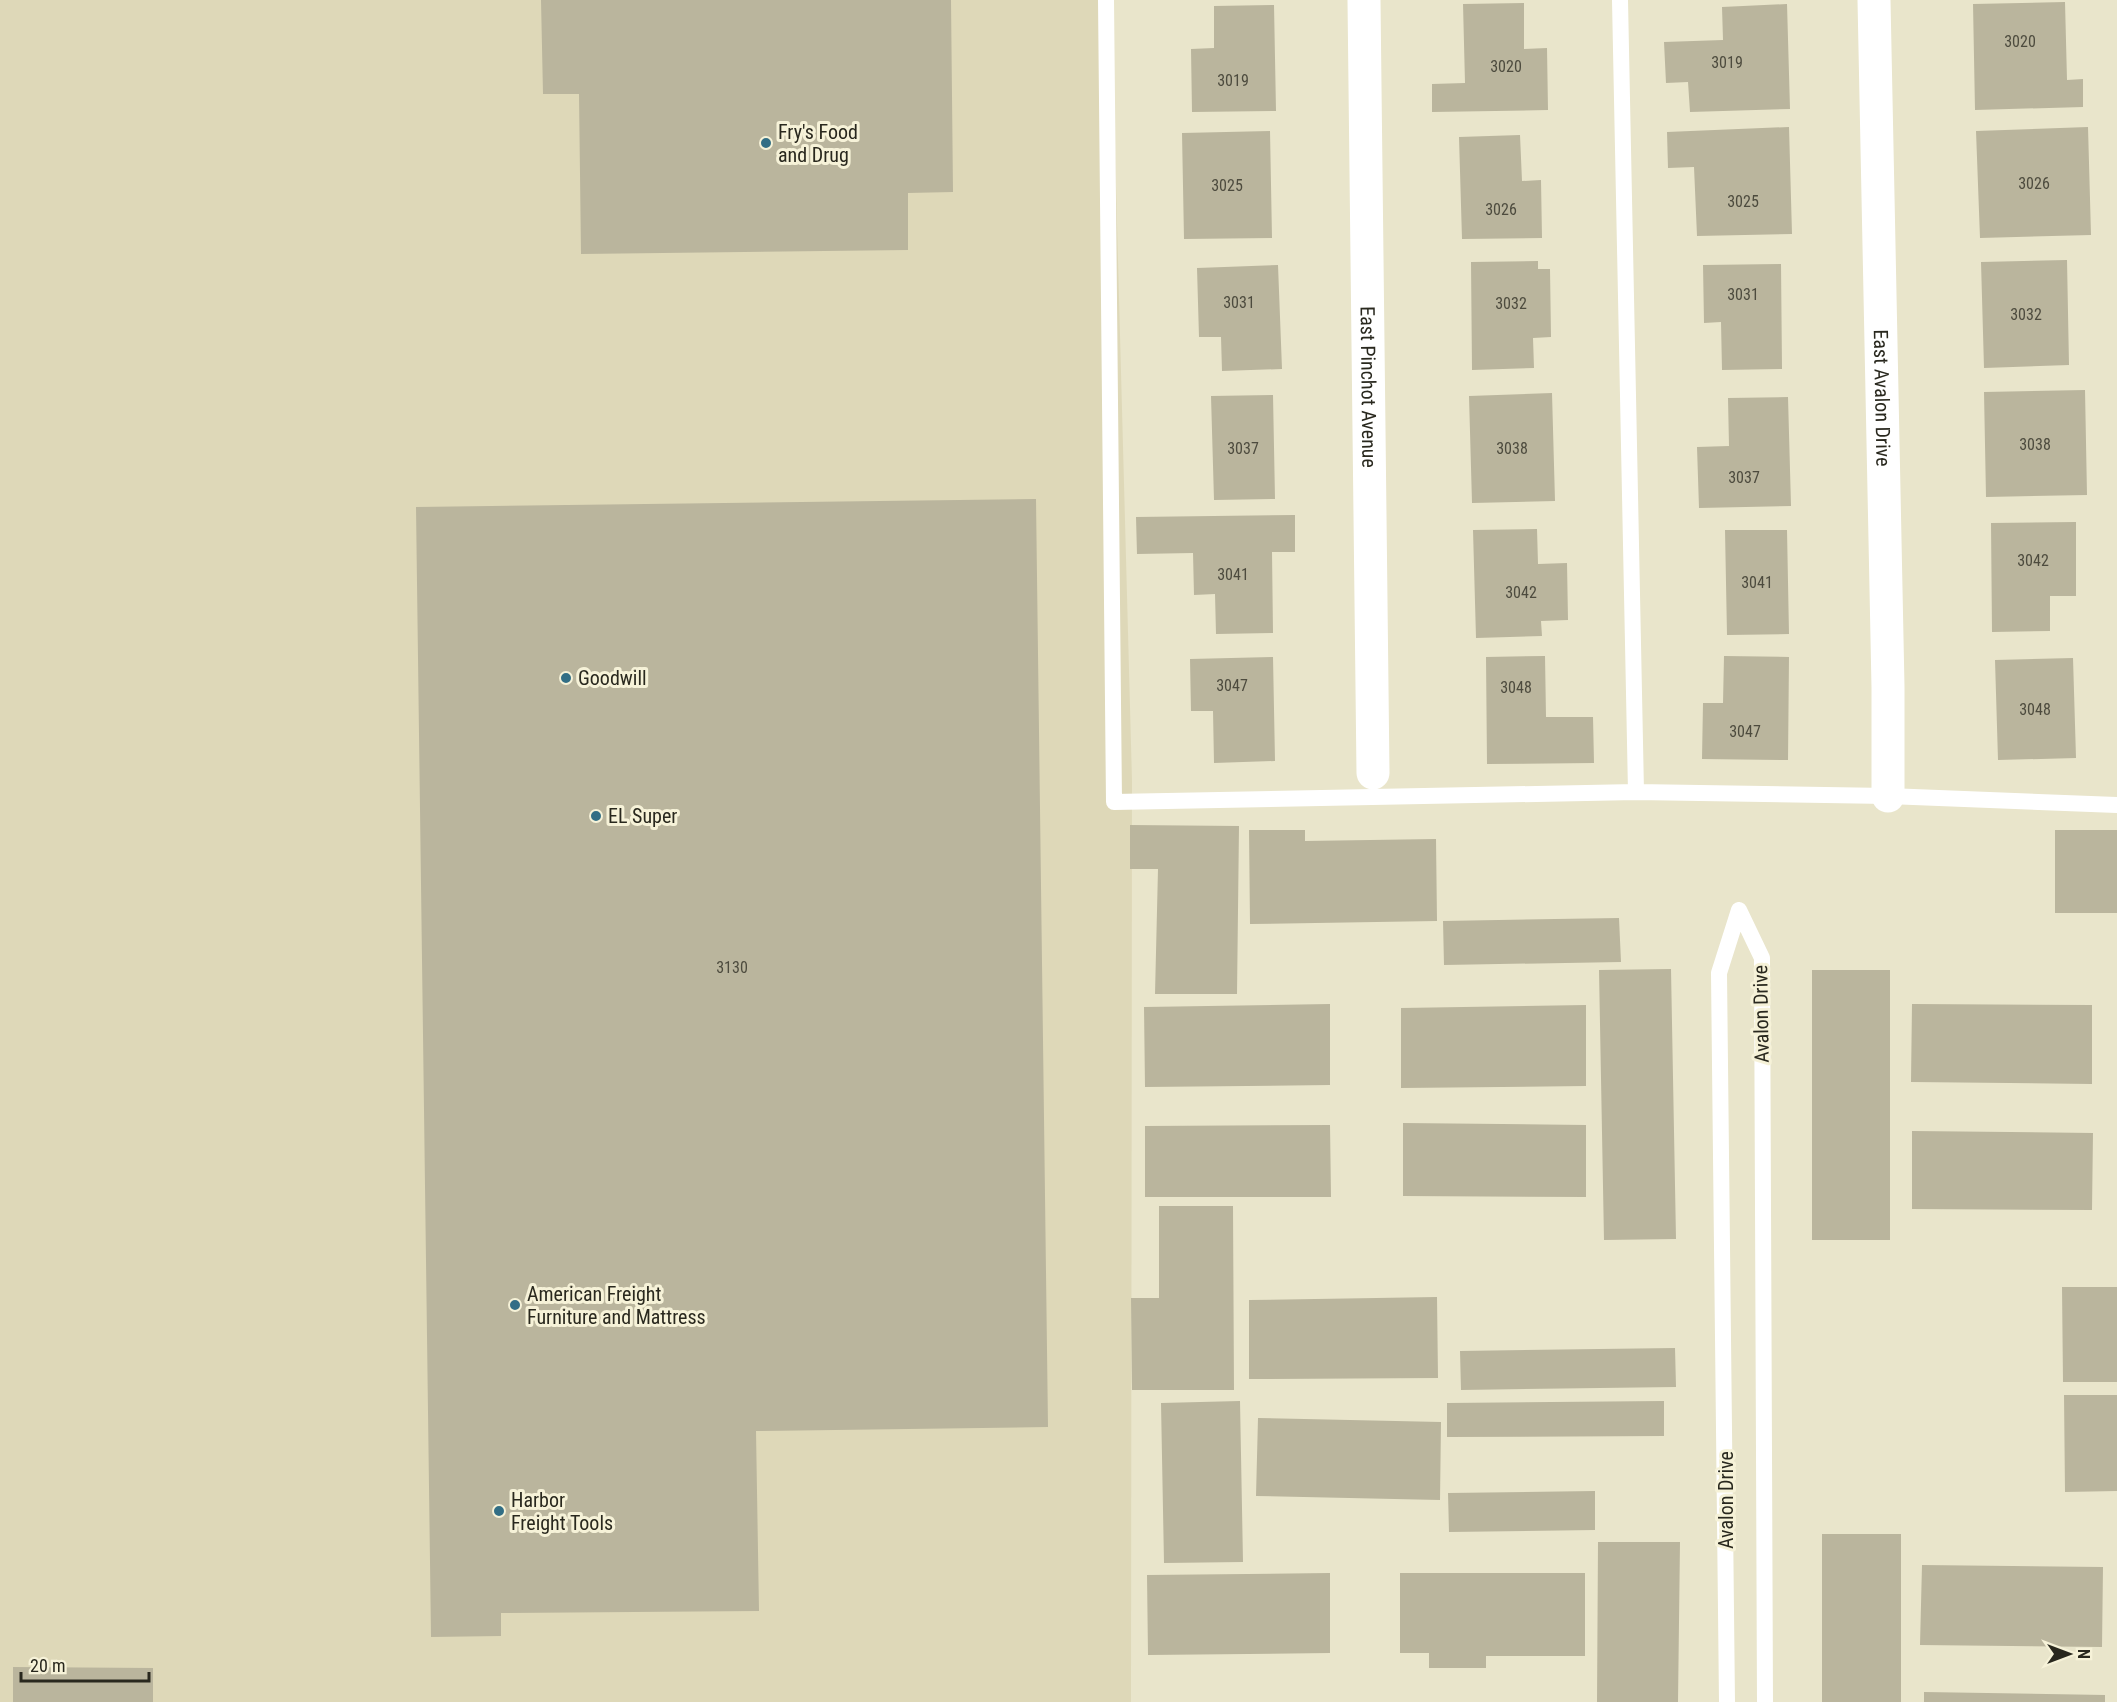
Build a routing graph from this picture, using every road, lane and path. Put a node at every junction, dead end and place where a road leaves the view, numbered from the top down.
1 (1106, 0) edge
2 (1364, 0) edge
3 (1620, 0) edge
4 (1874, 0) edge
5 (1373, 773) dead end
6 (1636, 792) junction
7 (1888, 796) junction
8 (2117, 805) edge
9 (1727, 1702) edge
10 (1765, 1702) edge

1 - 6 lane
2 - 5 street, East Pinchot Avenue
3 - 6 lane
4 - 7 street, East Avalon Drive
6 - 7 lane
7 - 8 lane
9 - 10 lane, Avalon Drive

